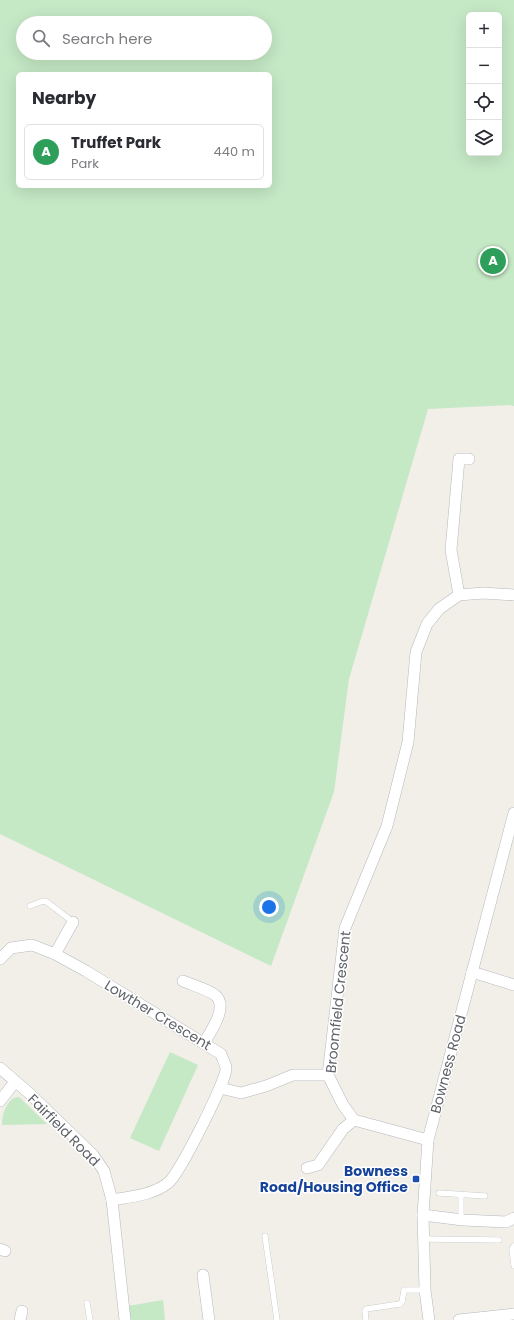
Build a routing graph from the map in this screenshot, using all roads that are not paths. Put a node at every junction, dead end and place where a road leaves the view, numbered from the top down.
1 (469, 459) dead end
2 (459, 595) junction
3 (514, 595) edge
4 (514, 813) edge
5 (30, 906) dead end
6 (73, 922) joint
7 (55, 954) junction
8 (0, 958) edge
9 (472, 972) junction
10 (183, 981) dead end
11 (514, 985) edge
12 (204, 1043) junction
13 (0, 1068) edge
14 (328, 1075) junction
15 (16, 1082) junction
16 (220, 1088) junction
17 (0, 1101) edge
18 (354, 1120) junction
19 (428, 1140) junction
20 (307, 1168) dead end
21 (439, 1193) dead end
22 (461, 1195) junction
23 (485, 1196) dead end
24 (112, 1200) junction
25 (423, 1215) junction
26 (514, 1218) edge
27 (461, 1219) junction
28 (264, 1236) dead end
29 (424, 1239) junction
30 (499, 1240) dead end
31 (514, 1246) edge
32 (514, 1266) edge
33 (203, 1275) dead end
34 (425, 1290) junction
35 (87, 1303) dead end
36 (514, 1314) edge
37 (90, 1320) edge
38 (125, 1320) edge
39 (209, 1320) edge
40 (277, 1320) edge
41 (366, 1320) edge
42 (429, 1320) edge
43 (459, 1320) edge

1 - 2 street
2 - 3 street
2 - 14 street, Broomfield Crescent
4 - 9 street, Bowness Road
5 - 6 lane
6 - 7 street
7 - 8 street, Lowther Crescent
7 - 12 street, Lowther Crescent
9 - 11 street
9 - 19 street, Bowness Road
10 - 12 street
12 - 16 street, Lowther Crescent
13 - 15 street, Fairfield Road
14 - 16 street
14 - 18 street, Broomfield Crescent
15 - 17 street
15 - 24 street, Fairfield Road
16 - 24 street, Lowther Crescent
18 - 19 street
18 - 20 street
19 - 25 street, Bowness Road
21 - 22 lane
22 - 23 lane
22 - 27 lane
24 - 38 street, Fairfield Road
25 - 27 street
25 - 29 street, Bowness Road
26 - 27 street
28 - 40 lane
29 - 30 lane
29 - 34 street, Bowness Road
31 - 32 lane
33 - 39 street
34 - 41 lane
34 - 42 street, Bowness Road
35 - 37 lane
36 - 43 street

